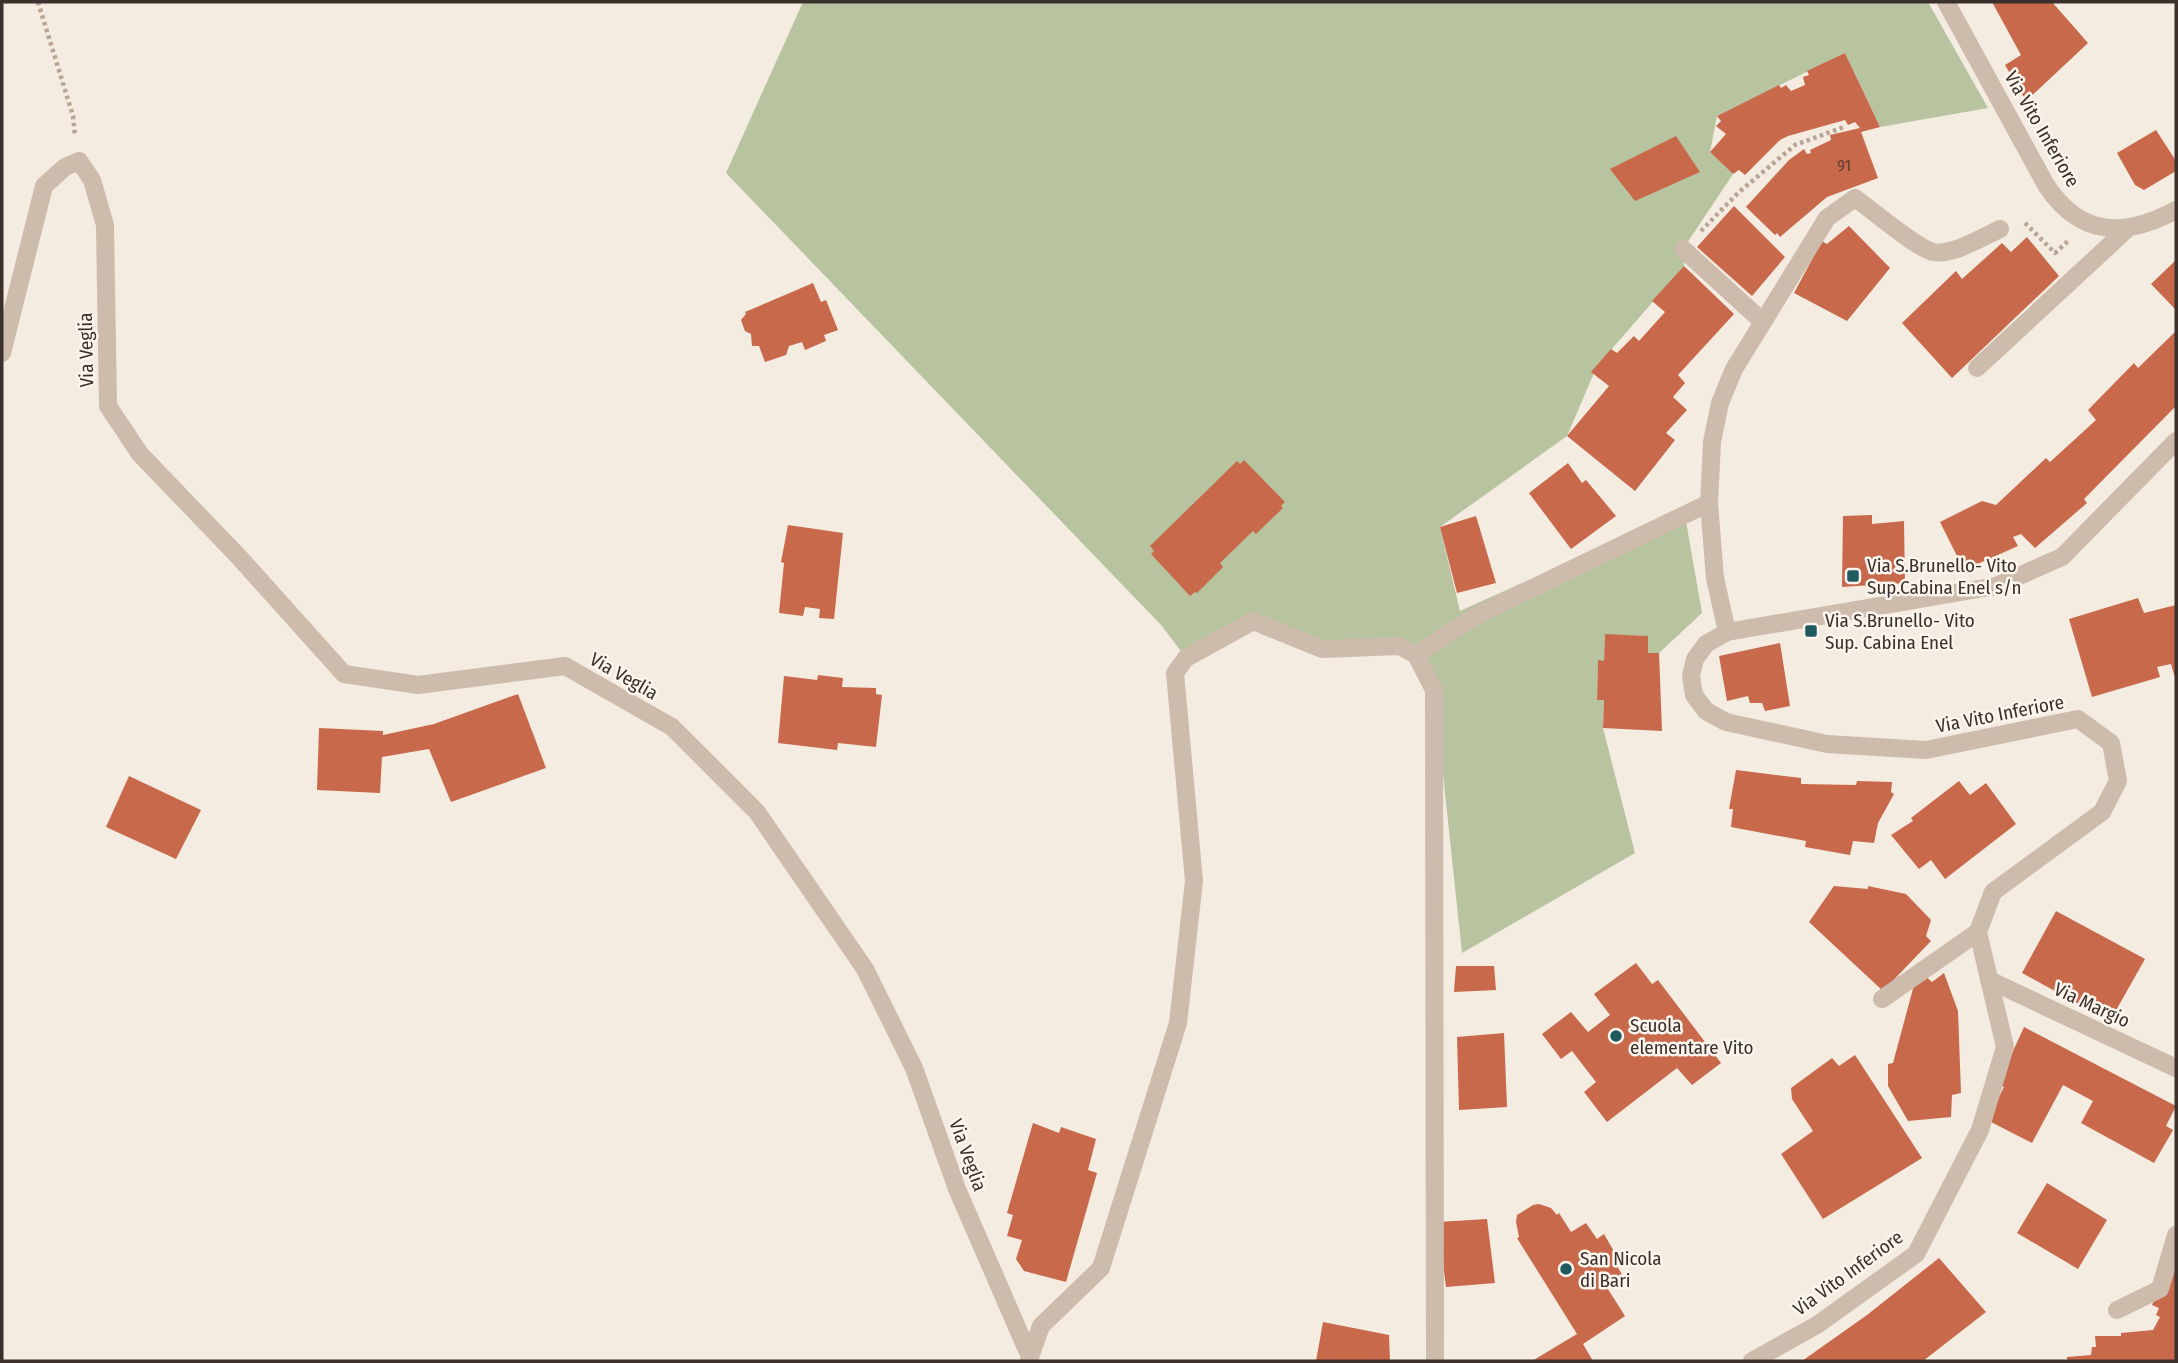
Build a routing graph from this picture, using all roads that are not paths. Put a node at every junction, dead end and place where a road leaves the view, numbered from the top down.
1 (1946, 2) edge
2 (2176, 211) edge
3 (2000, 229) road end
4 (2126, 230) junction
5 (1683, 249) road end
6 (1763, 321) junction
7 (2, 353) edge
8 (1977, 369) dead end
9 (2176, 441) edge
10 (1709, 503) junction
11 (1727, 632) junction
12 (1416, 655) junction
13 (1978, 932) junction
14 (1989, 980) junction
15 (1882, 999) dead end
16 (2176, 1068) edge
17 (2176, 1235) edge
18 (2116, 1310) dead end
19 (1029, 1359) edge
20 (1435, 1361) edge
21 (1752, 1361) edge

1 - 4 street, Via Vito Inferiore
2 - 4 street
3 - 6 street
4 - 8 street
5 - 6 street
6 - 10 street
7 - 19 street, Via Veglia
9 - 11 street, Via Vito Inferiore
10 - 11 street
10 - 12 street
11 - 13 street, Via Vito Inferiore
12 - 19 street
12 - 20 street
13 - 14 street, Via Vito Inferiore
13 - 15 street
14 - 16 street, Via Margio
14 - 21 street, Via Vito Inferiore
17 - 18 street

